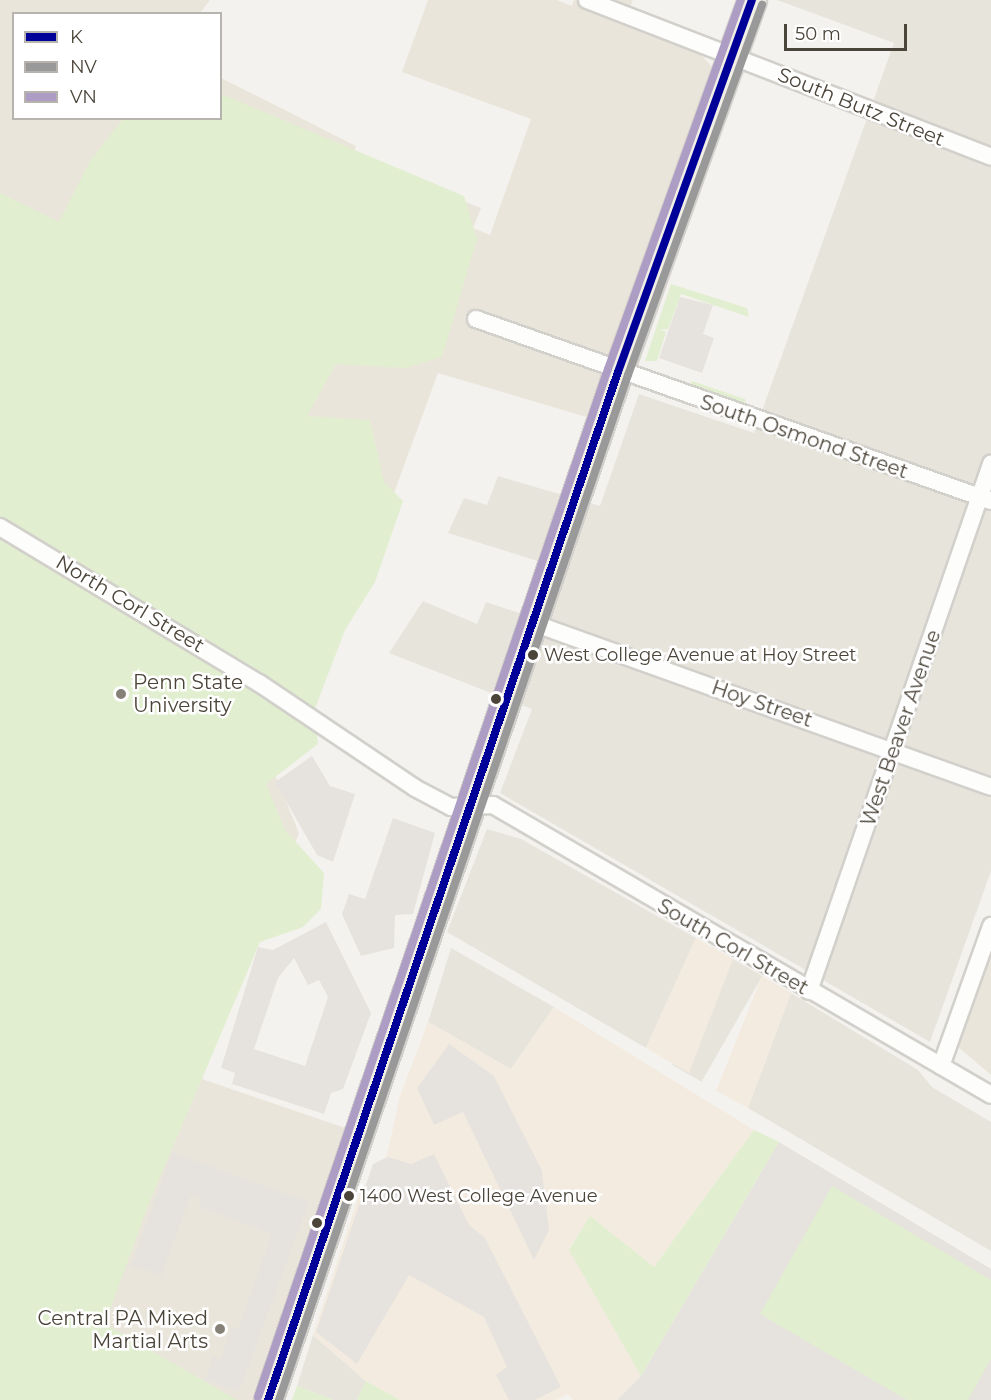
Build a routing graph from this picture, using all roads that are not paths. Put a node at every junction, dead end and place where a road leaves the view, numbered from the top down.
1 (586, 0) edge
2 (752, 0) edge
3 (732, 56) junction
4 (991, 157) edge
5 (476, 319) dead end
6 (618, 372) junction
7 (991, 464) edge
8 (986, 499) edge
9 (0, 527) edge
10 (533, 623) junction
11 (895, 750) junction
12 (991, 787) edge
13 (473, 806) junction
14 (991, 926) edge
15 (809, 992) junction
16 (941, 1066) junction
17 (991, 1095) edge
18 (268, 1400) edge

1 - 3 street, South Butz Street
2 - 3 main road
3 - 4 street, South Butz Street
3 - 6 main road
5 - 6 street, South Osmond Street
6 - 8 street, South Osmond Street
6 - 10 main road
7 - 8 street, West Beaver Avenue
8 - 11 street, West Beaver Avenue
9 - 13 street, North Corl Street
10 - 11 street, Hoy Street
10 - 13 main road
11 - 12 street, Hoy Street
11 - 15 street, West Beaver Avenue
13 - 15 street, South Corl Street
13 - 18 main road
14 - 16 street
15 - 16 street, South Corl Street
16 - 17 street, South Corl Street

